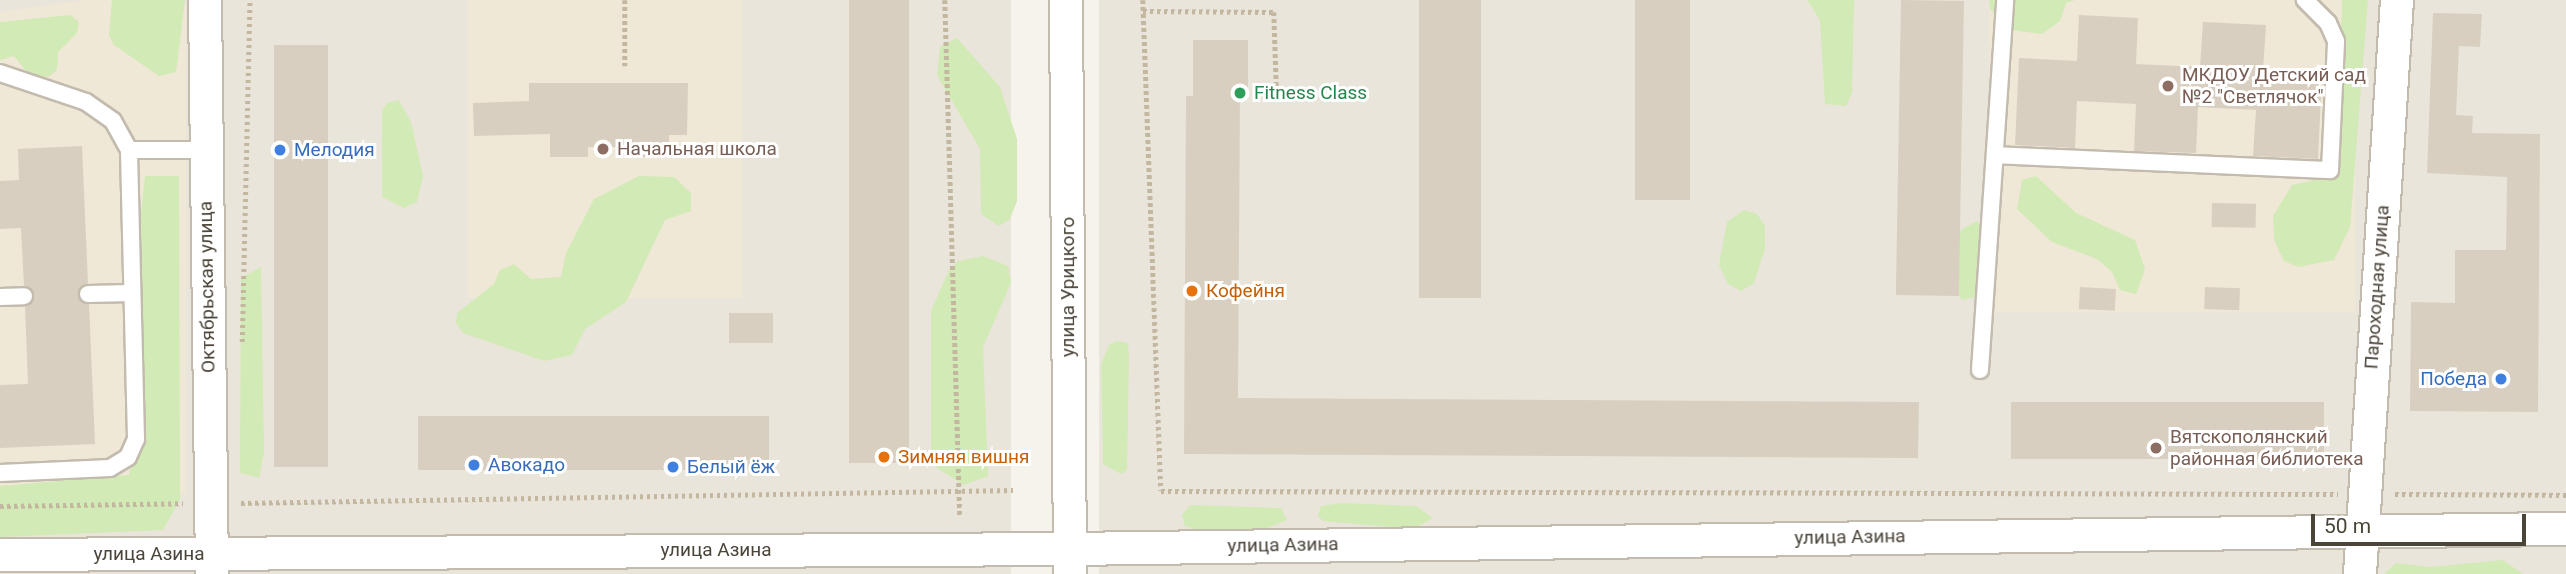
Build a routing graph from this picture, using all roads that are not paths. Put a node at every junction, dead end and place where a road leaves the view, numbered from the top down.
1 (205, 0) edge
2 (1066, 0) edge
3 (2005, 0) edge
4 (2305, 0) edge
5 (2397, 0) edge
6 (0, 74) edge
7 (129, 150) junction
8 (205, 150) junction
9 (1995, 155) junction
10 (131, 293) junction
11 (88, 294) dead end
12 (24, 296) dead end
13 (0, 297) edge
14 (1980, 370) dead end
15 (0, 472) edge
16 (2362, 529) junction
17 (2566, 529) edge
18 (0, 555) edge
19 (1069, 561) edge
20 (212, 564) edge
21 (2360, 574) edge

1 - 8 street, Октябрьская улица
2 - 19 street, улица Урицкого
3 - 9 lane
4 - 9 lane
5 - 16 street, Пароходная улица
6 - 7 lane
7 - 8 lane
7 - 10 lane
8 - 20 street, Октябрьская улица
9 - 14 lane
10 - 11 lane
10 - 15 lane
12 - 13 lane
16 - 17 street, улица Азина
16 - 19 street, улица Азина
16 - 21 street, Пароходная улица
18 - 20 street, улица Азина
19 - 20 street, улица Азина

